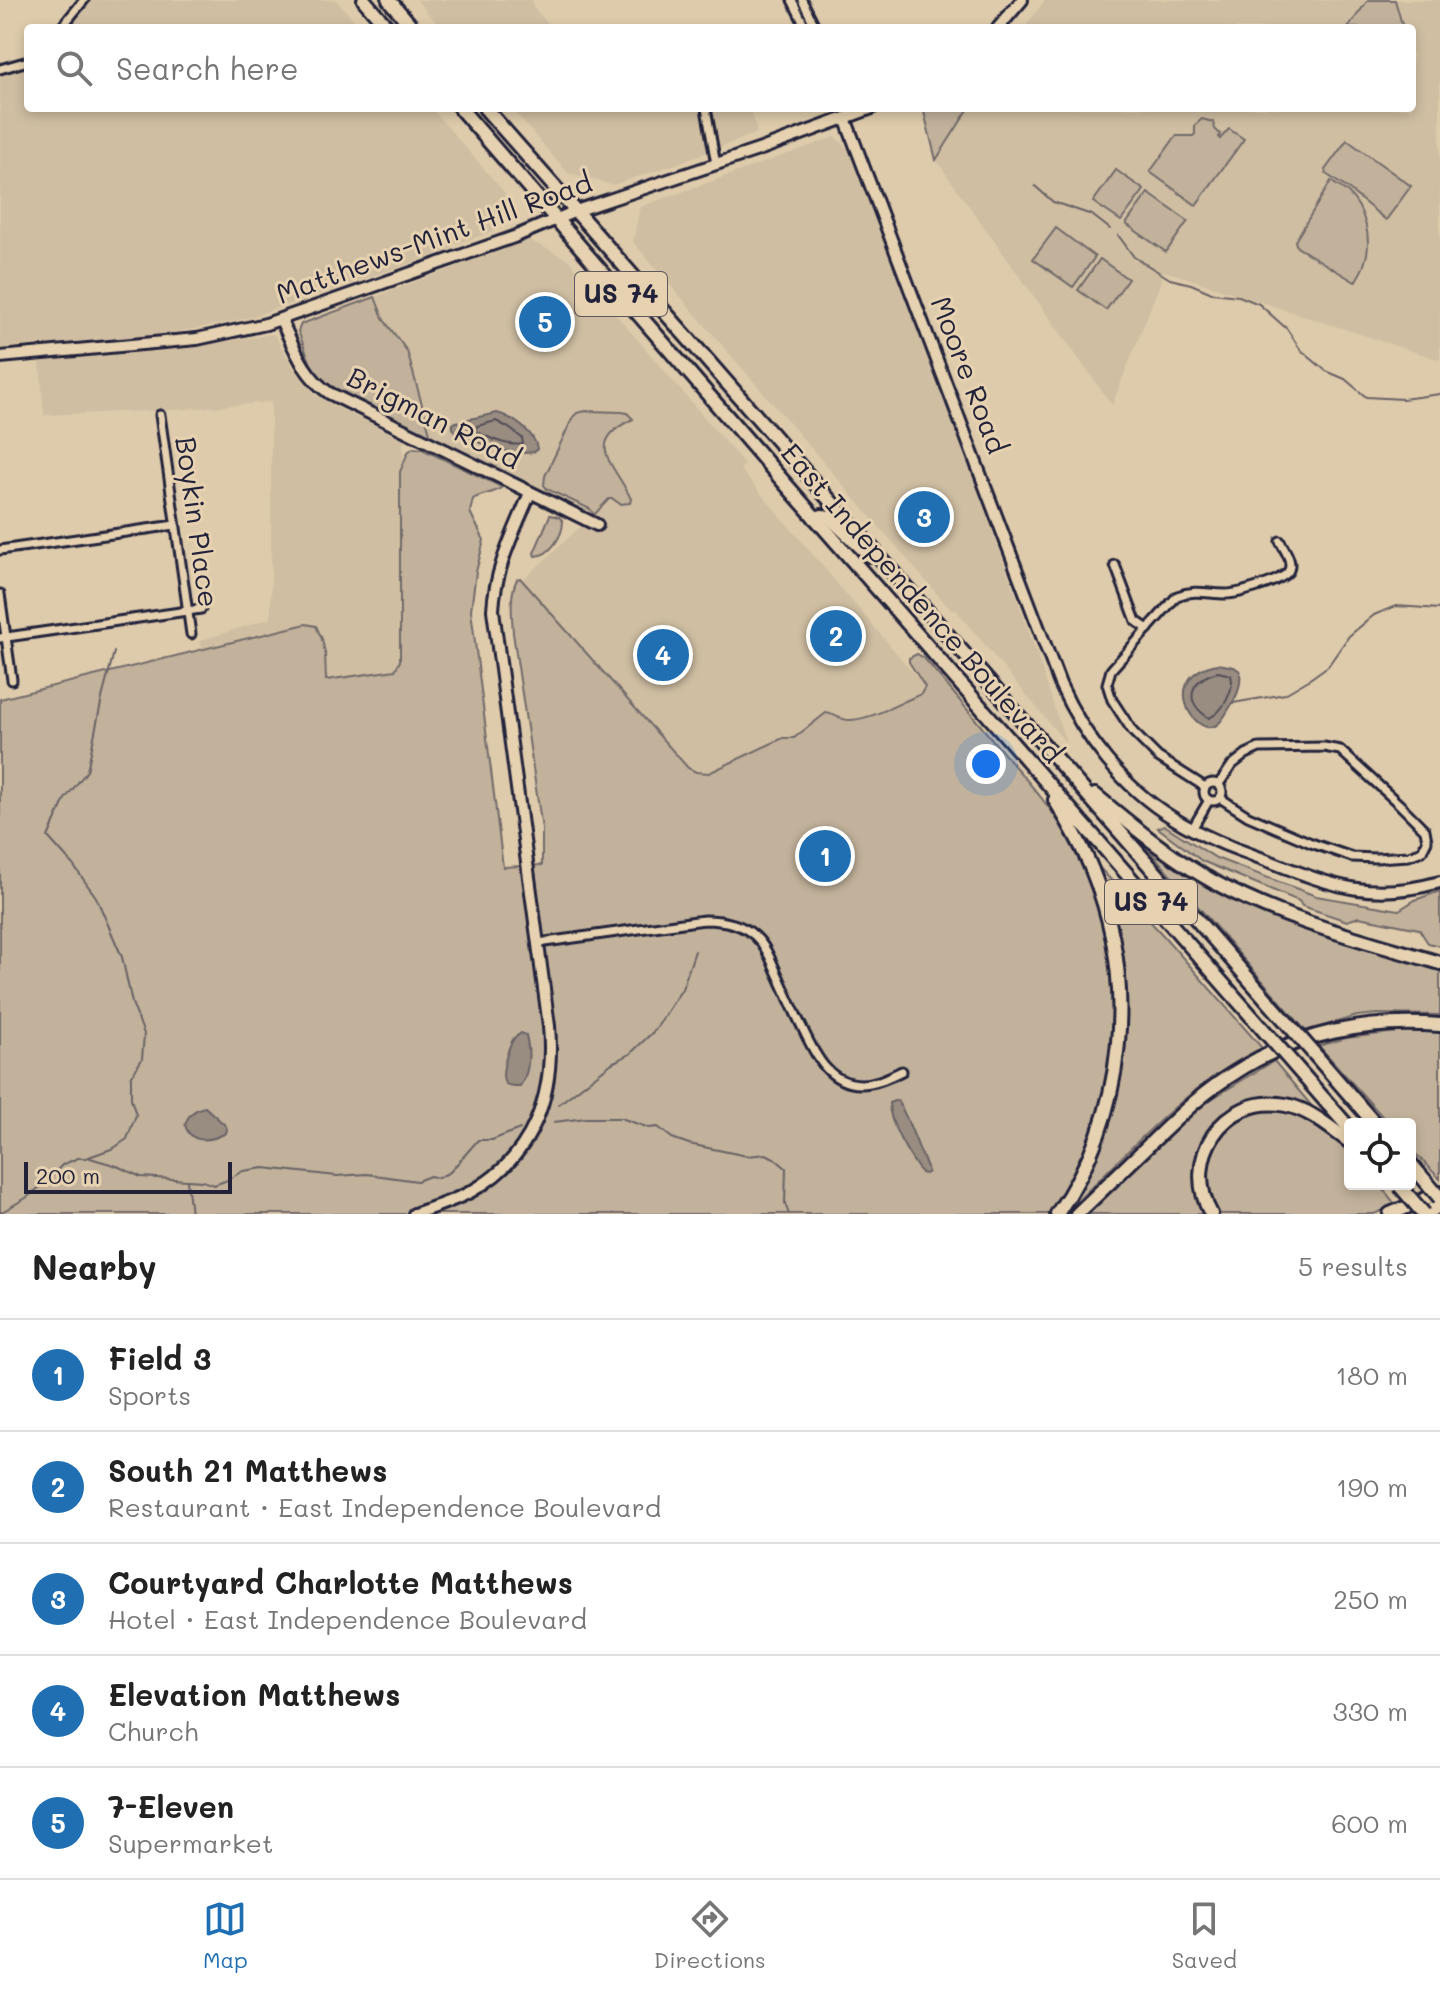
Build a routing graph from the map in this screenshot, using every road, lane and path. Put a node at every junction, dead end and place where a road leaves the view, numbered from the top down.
1 (82, 0) edge
2 (364, 0) edge
3 (389, 0) edge
4 (792, 0) edge
5 (802, 0) edge
6 (1022, 0) edge
7 (64, 24) edge
8 (385, 24) edge
9 (410, 24) edge
10 (804, 24) edge
11 (814, 24) edge
12 (1001, 24) edge
13 (24, 62) edge
14 (0, 69) edge
15 (464, 112) edge
16 (489, 112) edge
17 (707, 112) edge
18 (843, 114) edge
19 (716, 164) junction
20 (576, 211) junction
21 (556, 220) junction
22 (281, 320) junction
23 (0, 357) edge
24 (160, 415) dead end
25 (530, 493) junction
26 (815, 518) junction
27 (175, 525) junction
28 (597, 525) dead end
29 (1280, 541) dead end
30 (0, 550) edge
31 (1115, 565) dead end
32 (899, 580) junction
33 (0, 594) edge
34 (201, 609) dead end
35 (188, 611) junction
36 (1148, 629) junction
37 (191, 634) dead end
38 (3, 638) edge
39 (12, 680) dead end
40 (1036, 770) junction
41 (1068, 773) junction
42 (1219, 784) junction
43 (1205, 787) junction
44 (1220, 798) junction
45 (1209, 800) junction
46 (1192, 829) junction
47 (1439, 882) edge
48 (538, 943) junction
49 (1440, 963) edge
50 (1440, 1025) edge
51 (902, 1071) dead end
52 (1370, 1118) edge
53 (1344, 1122) edge
54 (1344, 1138) edge
55 (1416, 1170) edge
56 (1403, 1190) edge
57 (1440, 1195) edge
58 (1440, 1206) edge
59 (414, 1214) edge
60 (1057, 1214) edge
61 (1077, 1214) edge
62 (1211, 1214) edge
63 (1390, 1214) edge
64 (1423, 1214) edge

1 - 7 street
2 - 8 highway
3 - 9 highway
4 - 10 street
5 - 11 street
6 - 12 street
13 - 14 street
15 - 21 highway, East Independence Boulevard / US 74
16 - 20 highway, East Independence Boulevard / US 74
17 - 19 street
18 - 19 street, Matthews-Mint Hill Road
18 - 46 street, Moore Road
19 - 20 street, Matthews-Mint Hill Road
20 - 21 street, Matthews-Mint Hill Road
20 - 32 highway, East Independence Boulevard / US 74
21 - 22 street, Matthews-Mint Hill Road
21 - 26 highway, East Independence Boulevard / US 74
22 - 23 street, Matthews-Mint Hill Road
22 - 25 street, Brigman Road
24 - 27 street, Boykin Place
25 - 28 street, Brigman Road
25 - 48 street
26 - 32 highway
26 - 40 highway, East Independence Boulevard / US 74
27 - 30 street
27 - 35 street, Boykin Place
29 - 36 street
31 - 36 street
32 - 41 highway, East Independence Boulevard / US 74
33 - 38 street
34 - 35 street
35 - 37 street, Boykin Place
35 - 38 street
36 - 43 street
38 - 39 street
40 - 53 highway, East Independence Boulevard / US 74, bridge
40 - 60 highway
41 - 49 highway
41 - 52 highway, East Independence Boulevard / US 74, bridge
42 - 43 street
42 - 44 street
42 - 44 street
43 - 45 street
44 - 45 street
45 - 46 street
46 - 47 street, Moore Road
48 - 51 street
48 - 59 street
50 - 61 highway
54 - 62 highway
55 - 57 highway, bridge
56 - 64 highway, bridge
57 - 63 highway
58 - 64 highway

